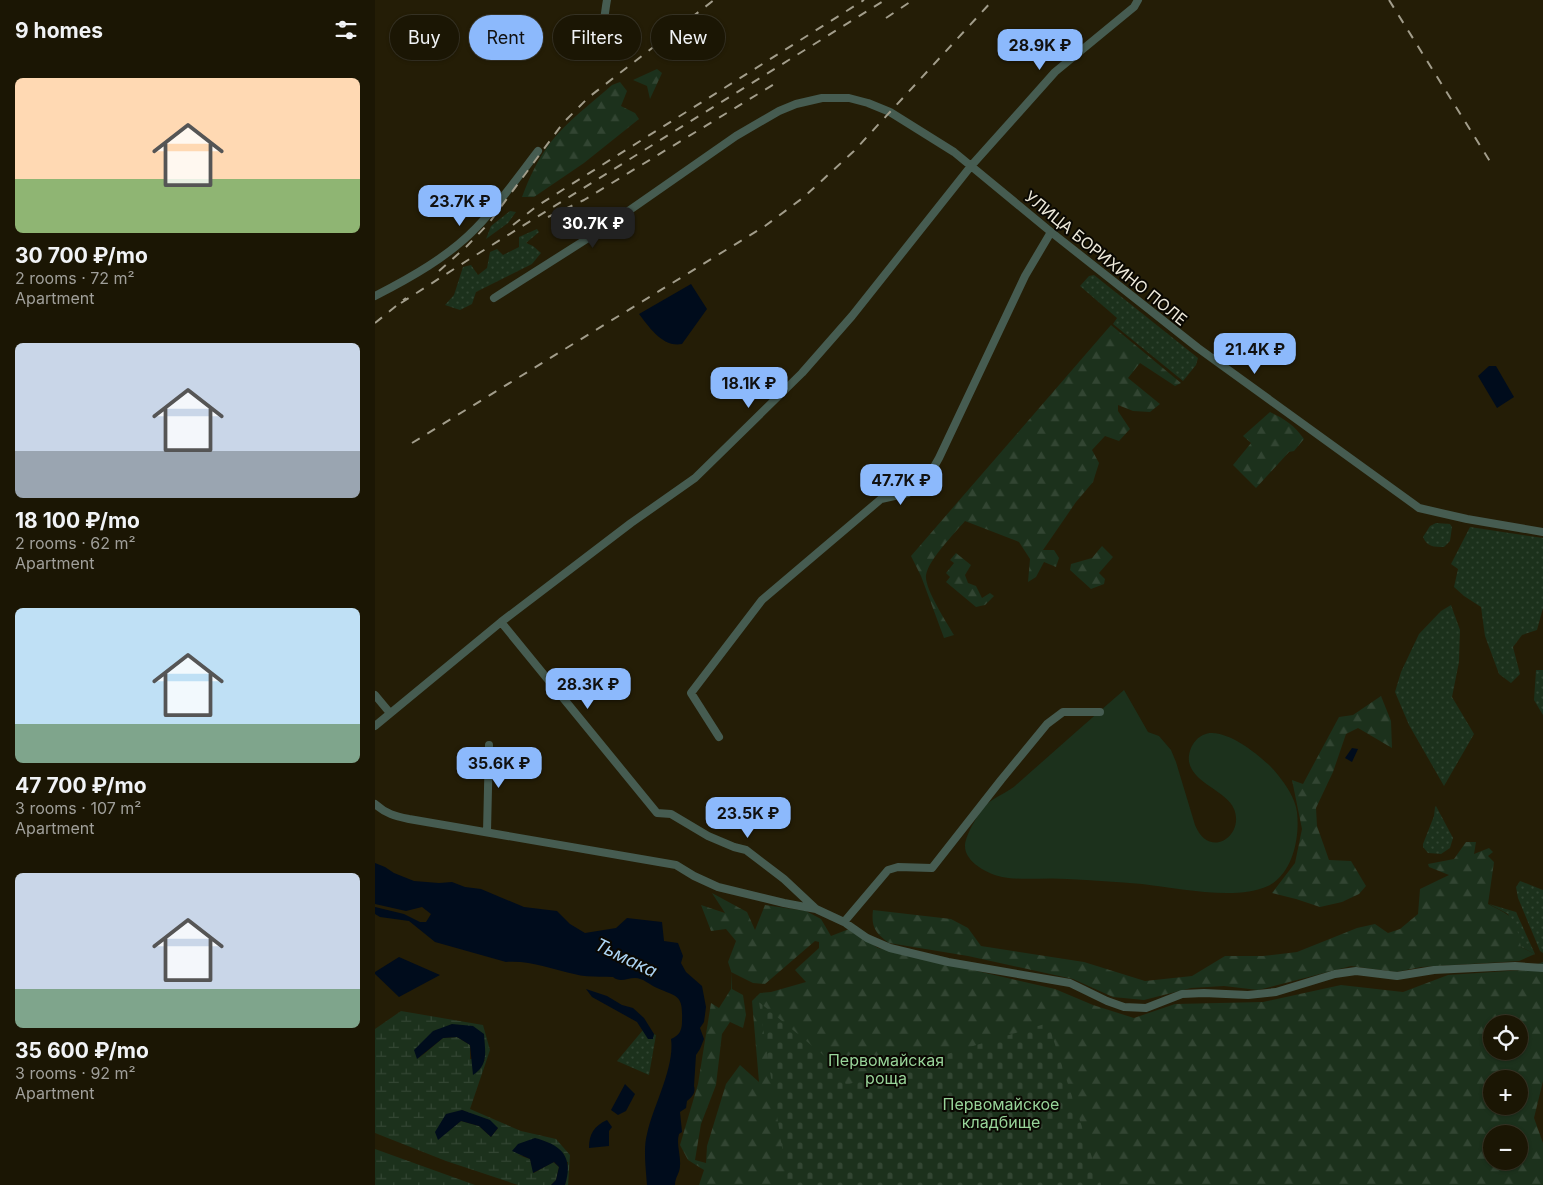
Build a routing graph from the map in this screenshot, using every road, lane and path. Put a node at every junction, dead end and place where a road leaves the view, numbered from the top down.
1 (607, 0) edge
2 (1138, 0) edge
3 (605, 15) edge
4 (539, 151) dead end
5 (971, 166) junction
6 (1051, 232) junction
7 (375, 296) edge
8 (494, 298) dead end
9 (1543, 532) edge
10 (501, 622) junction
11 (375, 695) edge
12 (1100, 712) dead end
13 (390, 713) junction
14 (375, 726) edge
15 (719, 737) dead end
16 (489, 745) dead end
17 (375, 804) edge
18 (487, 832) junction
19 (816, 909) junction
20 (844, 922) junction
21 (1543, 968) edge

1 - 3 street
2 - 5 street
4 - 7 street
5 - 6 street, УЛИЦА БОРИХИНО ПОЛЕ
5 - 8 street, УЛИЦА БОРИХИНО ПОЛЕ
5 - 10 street
6 - 9 street, УЛИЦА БОРИХИНО ПОЛЕ
6 - 15 street
10 - 13 street
10 - 19 street
11 - 13 street
12 - 20 street
13 - 14 street
16 - 18 street
17 - 18 street
18 - 19 street
19 - 20 street
20 - 21 street

